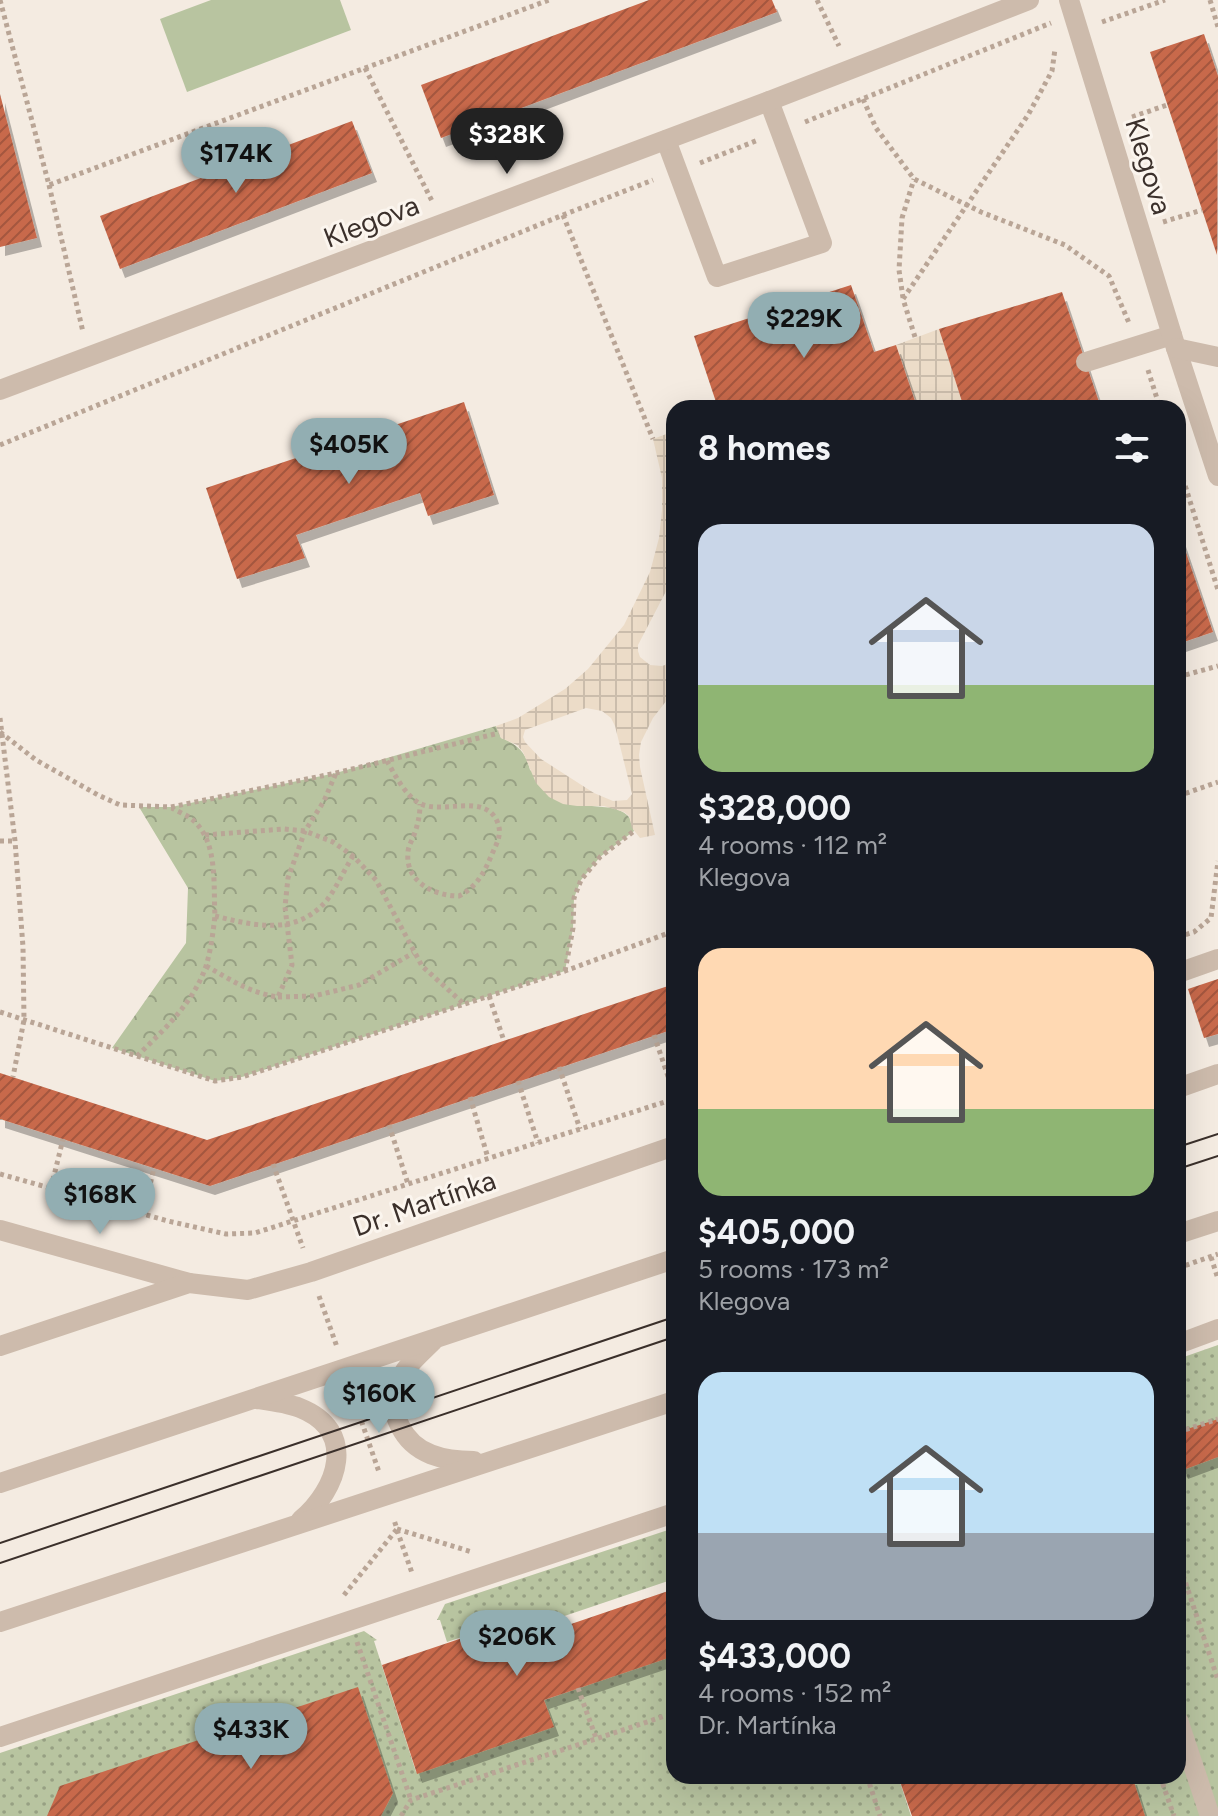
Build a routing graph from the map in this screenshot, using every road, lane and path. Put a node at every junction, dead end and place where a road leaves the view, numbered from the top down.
1 (0, 0) edge
2 (549, 0) edge
3 (817, 0) edge
4 (1029, 0) edge
5 (1069, 0) edge
6 (1165, 0) edge
7 (1210, 0) edge
8 (1060, 20) dead end
9 (1218, 27) edge
10 (1078, 31) junction
11 (1056, 45) dead end
12 (365, 68) junction
13 (851, 70) junction
14 (864, 100) junction
15 (769, 101) junction
16 (1167, 105) dead end
17 (1119, 121) dead end
18 (781, 131) junction
19 (666, 140) junction
20 (678, 171) junction
21 (914, 179) junction
22 (49, 185) junction
23 (967, 205) junction
24 (434, 206) dead end
25 (1202, 210) dead end
26 (563, 215) junction
27 (1151, 226) dead end
28 (903, 299) junction
29 (915, 337) dead end
30 (85, 338) dead end
31 (1174, 341) junction
32 (1139, 346) junction
33 (1218, 357) edge
34 (1086, 362) dead end
35 (0, 390) edge
36 (1157, 400) edge
37 (653, 439) dead end
38 (0, 445) edge
39 (1218, 476) edge
40 (1186, 488) edge
41 (1218, 590) edge
42 (1218, 666) edge
43 (1186, 675) edge
44 (0, 718) edge
45 (2, 733) edge
46 (499, 733) dead end
47 (387, 761) junction
48 (336, 773) junction
49 (1218, 782) edge
50 (1186, 793) edge
51 (420, 804) junction
52 (171, 807) junction
53 (305, 831) junction
54 (634, 831) dead end
55 (205, 835) junction
56 (0, 841) edge
57 (15, 841) junction
58 (353, 856) junction
59 (1218, 861) edge
60 (215, 916) junction
61 (1215, 917) edge
62 (288, 926) junction
63 (666, 934) edge
64 (1186, 934) edge
65 (413, 953) junction
66 (1218, 959) edge
67 (206, 966) junction
68 (1186, 970) edge
69 (565, 971) junction
70 (489, 996) junction
71 (278, 997) junction
72 (464, 1004) junction
73 (0, 1012) edge
74 (24, 1020) junction
75 (654, 1035) dead end
76 (504, 1041) dead end
77 (137, 1056) junction
78 (559, 1067) dead end
79 (666, 1072) edge
80 (1218, 1074) edge
81 (13, 1077) dead end
82 (518, 1081) dead end
83 (1186, 1085) edge
84 (470, 1097) dead end
85 (666, 1099) edge
86 (389, 1125) dead end
87 (580, 1129) junction
88 (63, 1139) dead end
89 (538, 1143) junction
90 (666, 1149) edge
91 (488, 1158) junction
92 (273, 1164) dead end
93 (154, 1168) dead end
94 (0, 1174) edge
95 (408, 1184) junction
96 (51, 1188) junction
97 (143, 1214) junction
98 (294, 1221) junction
99 (1218, 1221) edge
100 (0, 1230) edge
101 (1186, 1231) edge
102 (1218, 1254) edge
103 (1211, 1257) junction
104 (666, 1262) edge
105 (1186, 1265) edge
106 (311, 1272) junction
107 (1218, 1279) edge
108 (189, 1283) junction
109 (1218, 1329) edge
110 (436, 1338) junction
111 (1186, 1341) edge
112 (0, 1346) edge
113 (344, 1368) junction
114 (252, 1399) junction
115 (666, 1404) edge
116 (1218, 1419) edge
117 (1186, 1429) edge
118 (491, 1461) junction
119 (0, 1483) edge
120 (386, 1495) junction
121 (666, 1516) edge
122 (295, 1526) junction
123 (397, 1529) junction
124 (472, 1552) dead end
125 (412, 1573) dead end
126 (1186, 1584) edge
127 (350, 1621) junction
128 (0, 1622) edge
129 (1218, 1680) edge
130 (578, 1688) dead end
131 (666, 1716) edge
132 (0, 1737) edge
133 (596, 1738) junction
134 (1186, 1744) edge
135 (870, 1784) edge
136 (1163, 1784) edge
137 (411, 1800) junction
138 (401, 1816) edge
139 (880, 1816) edge
140 (1174, 1816) edge
141 (1210, 1816) edge

1 - 22 path
2 - 12 path
3 - 13 path
4 - 13 street, Klegova
5 - 10 street, Klegova
6 - 10 path
7 - 9 path
8 - 14 path
10 - 31 street, Klegova
11 - 23 path
12 - 22 path
12 - 24 path
13 - 14 path
13 - 15 street, Klegova
14 - 18 path
14 - 21 path
15 - 18 street
15 - 19 street, Klegova
16 - 17 path
18 - 20 path
18 - 20 street
19 - 20 street
19 - 35 street, Klegova
20 - 26 path
21 - 23 path
21 - 28 path
22 - 30 path
23 - 28 path
23 - 32 path
25 - 27 path
26 - 37 path
26 - 38 path
28 - 29 path
31 - 32 street
31 - 33 street
31 - 39 street, Klegova
32 - 34 street
32 - 36 path
40 - 41 path
42 - 43 path
44 - 45 path
45 - 52 path
45 - 57 path
46 - 47 path
47 - 48 path
47 - 51 path
48 - 52 path
48 - 53 path
49 - 50 path
51 - 51 path
52 - 55 path
53 - 55 path
53 - 58 path
53 - 62 path
54 - 69 path
55 - 60 path
56 - 57 path
57 - 74 path
58 - 62 path
58 - 65 path
59 - 61 path
60 - 62 path
60 - 67 path
61 - 64 path
62 - 71 path
63 - 69 path
65 - 71 path
65 - 72 path
66 - 68 street
67 - 71 path
67 - 77 path
69 - 70 path
70 - 72 path
70 - 76 path
72 - 77 path
73 - 74 path
74 - 77 path
74 - 81 path
75 - 79 path
78 - 87 path
80 - 83 street
82 - 89 path
84 - 91 path
85 - 87 path
86 - 95 path
87 - 89 path
88 - 96 path
89 - 91 path
90 - 106 street, Dr. Martínka
91 - 95 path
92 - 98 path
93 - 97 path
94 - 96 path
95 - 98 path
96 - 97 path
97 - 98 path
98 - 106 path
99 - 101 street
100 - 108 street, Dr. Martínka
102 - 103 path
103 - 105 path
103 - 107 path
104 - 110 street
106 - 108 street, Dr. Martínka
106 - 113 path
108 - 112 street, Dr. Martínka
109 - 111 street
110 - 113 street
110 - 118 street
113 - 114 street
113 - 120 path
114 - 119 street
114 - 122 street
115 - 118 street
116 - 117 path
118 - 120 street
120 - 122 street
120 - 123 path
121 - 127 street
122 - 128 street
123 - 124 path
123 - 125 path
123 - 127 path
126 - 129 path
127 - 132 street
127 - 137 path
130 - 133 path
131 - 133 path
133 - 137 path
134 - 141 street
135 - 139 path
136 - 140 path
137 - 138 path

